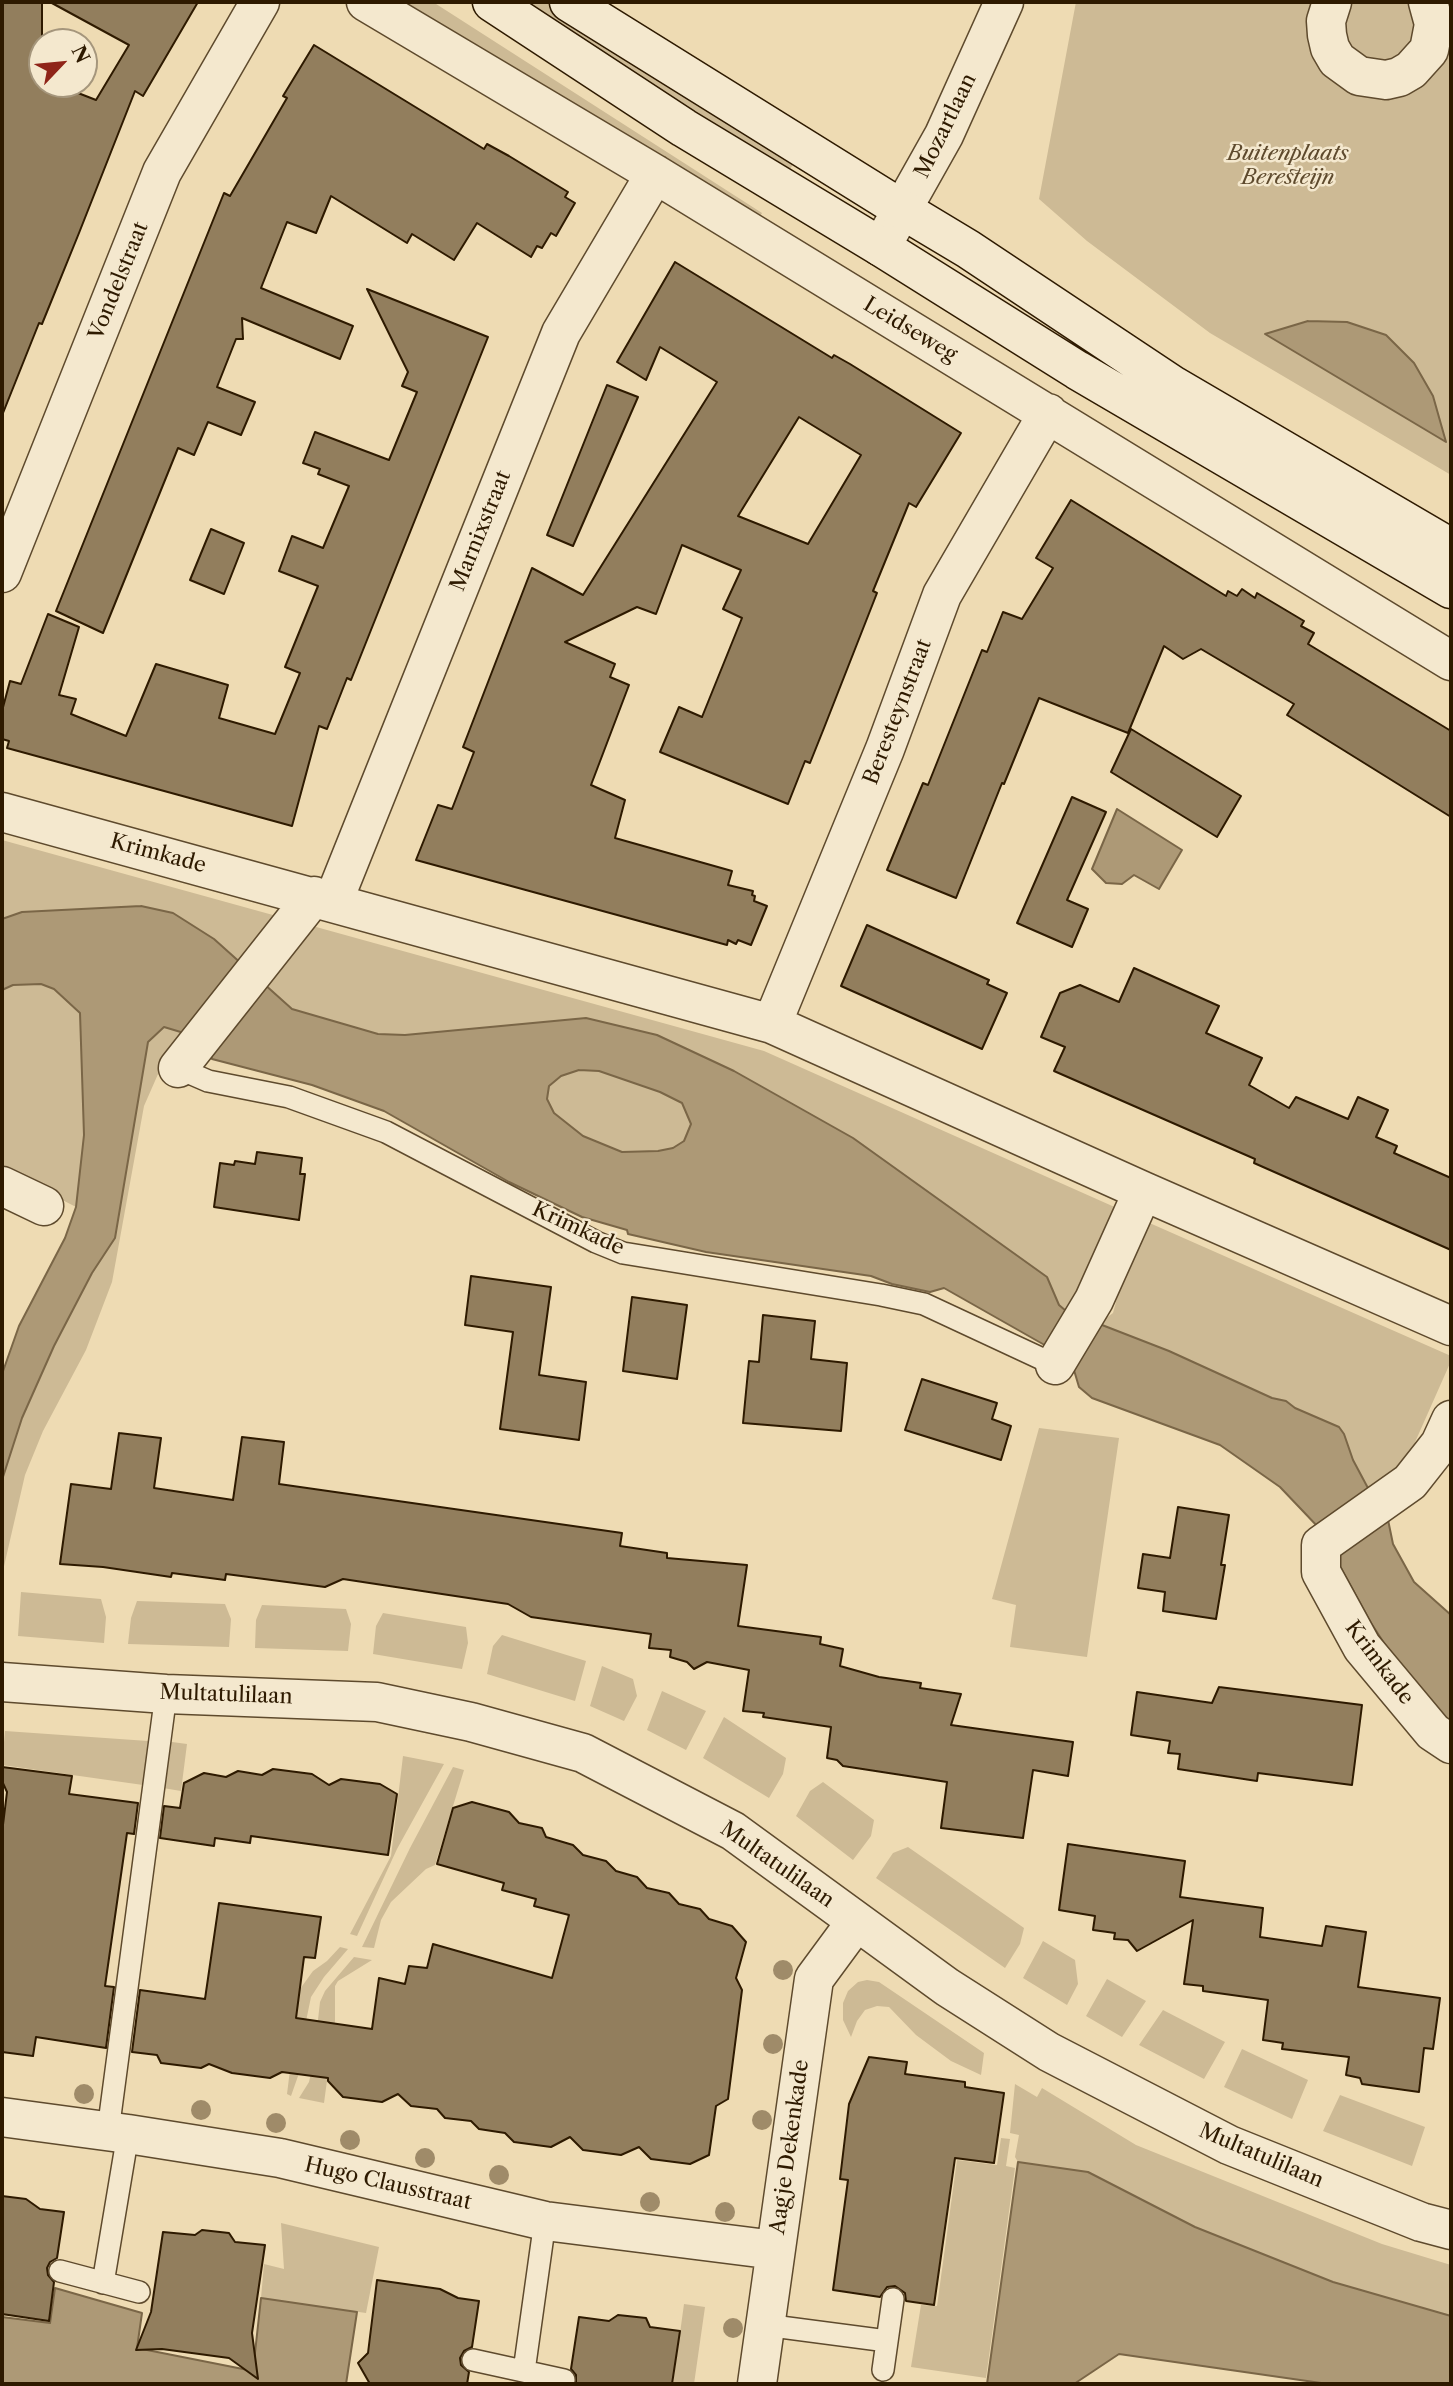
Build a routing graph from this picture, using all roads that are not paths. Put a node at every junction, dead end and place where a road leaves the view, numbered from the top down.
1 (260, 2) edge
2 (366, 2) edge
3 (492, 2) edge
4 (569, 2) edge
5 (1004, 2) edge
6 (1428, 2) edge
7 (1319, 6) edge
8 (1441, 48) edge
9 (655, 174) junction
10 (902, 210) junction
11 (881, 247) junction
12 (1048, 413) junction
13 (1451, 548) edge
14 (2, 573) edge
15 (1451, 589) edge
16 (1451, 661) edge
17 (2, 812) edge
18 (323, 899) junction
19 (772, 1024) junction
20 (187, 1056) joint
21 (2, 1185) edge
22 (1143, 1191) junction
23 (44, 1206) dead end
24 (1451, 1326) edge
25 (1055, 1365) joint
26 (1451, 1420) edge
27 (2, 1682) edge
28 (166, 1694) junction
29 (1451, 1744) edge
30 (856, 1922) junction
31 (2, 2117) edge
32 (118, 2132) junction
33 (545, 2221) junction
34 (1451, 2230) edge
35 (775, 2250) junction
36 (60, 2271) dead end
37 (103, 2283) junction
38 (139, 2292) dead end
39 (893, 2299) dead end
40 (765, 2325) junction
41 (887, 2341) junction
42 (473, 2360) dead end
43 (883, 2370) dead end
44 (524, 2371) junction
45 (564, 2380) dead end
46 (757, 2384) edge

1 - 14 street, Vondelstraat
2 - 9 street, Leidseweg
3 - 11 street
4 - 10 street
5 - 10 street, Mozartlaan
6 - 8 street
7 - 8 street
9 - 12 street, Leidseweg
9 - 18 street, Marnixstraat
10 - 11 street, Mozartlaan
10 - 13 street
11 - 15 street
12 - 16 street, Leidseweg
12 - 19 street, Beresteynstraat
17 - 18 street, Krimkade
18 - 19 street, Krimkade
18 - 20 street, Krimkade
19 - 22 street, Krimkade
20 - 25 lane, Krimkade
21 - 23 street
22 - 24 street, Krimkade
22 - 25 street, Krimkade
26 - 29 street, Krimkade
27 - 28 street, Multatulilaan
28 - 30 street, Multatulilaan
28 - 32 lane
30 - 34 street, Multatulilaan
30 - 35 street, Aagje Dekenkade
31 - 32 street, Hugo Clausstraat
32 - 33 street, Hugo Clausstraat
32 - 37 lane
33 - 35 street, Hugo Clausstraat
33 - 44 lane
35 - 40 street, Aagje Dekenkade
36 - 37 lane
37 - 38 lane
39 - 41 lane
40 - 41 lane
40 - 46 street, Aagje Dekenkade
41 - 43 lane
42 - 44 lane
44 - 45 lane

